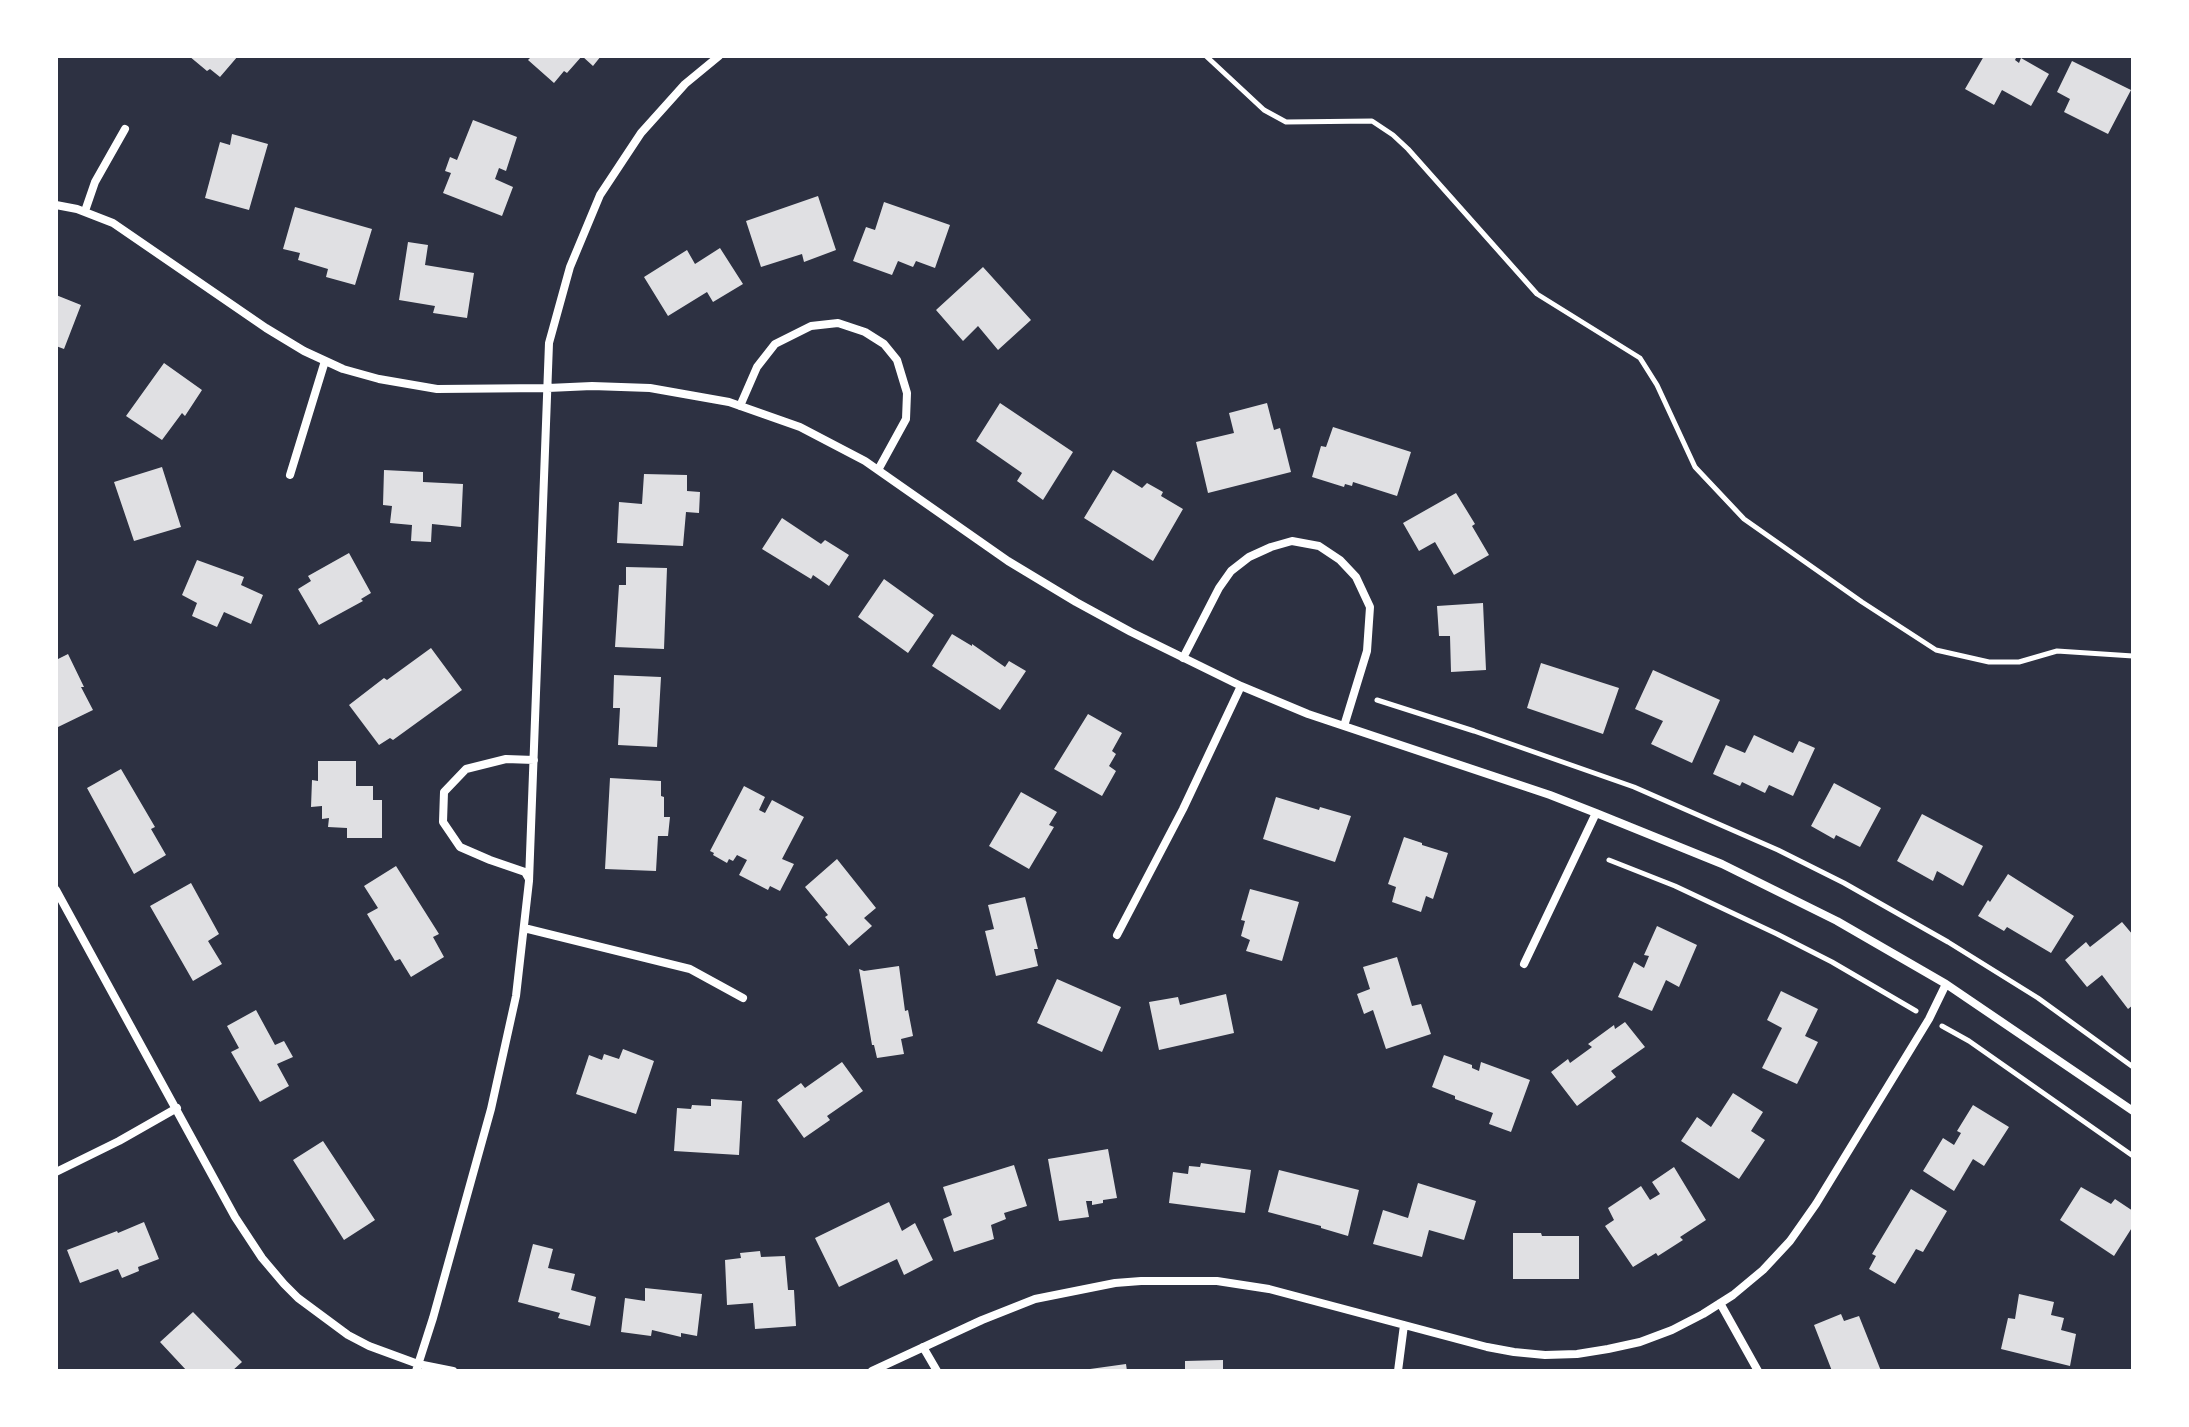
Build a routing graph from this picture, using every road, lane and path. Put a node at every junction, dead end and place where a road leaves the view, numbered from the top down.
1 (719, 56) edge
2 (1206, 56) edge
3 (125, 129) dead end
4 (56, 205) edge
5 (85, 211) junction
6 (325, 361) junction
7 (548, 388) junction
8 (740, 406) junction
9 (878, 470) junction
10 (290, 475) dead end
11 (2133, 656) edge
12 (1183, 658) junction
13 (1241, 686) junction
14 (1377, 700) dead end
15 (1344, 726) junction
16 (534, 760) junction
17 (1596, 813) junction
18 (1609, 860) dead end
19 (529, 881) junction
20 (56, 890) edge
21 (524, 928) junction
22 (1117, 935) dead end
23 (1524, 964) dead end
24 (1946, 984) junction
25 (743, 998) dead end
26 (1929, 1019) junction
27 (2133, 1067) edge
28 (177, 1108) junction
29 (2133, 1111) edge
30 (2133, 1156) edge
31 (56, 1172) edge
32 (1720, 1303) junction
33 (1404, 1325) junction
34 (923, 1347) junction
35 (417, 1367) edge
36 (453, 1371) edge
37 (872, 1371) edge
38 (937, 1371) edge
39 (1398, 1371) edge
40 (1758, 1371) edge

1 - 7 street
2 - 11 path
3 - 5 street
4 - 5 street
5 - 6 street
6 - 7 street
6 - 10 street
7 - 8 street
7 - 16 street
8 - 9 street
8 - 9 street
9 - 12 street
12 - 13 street
12 - 15 street
13 - 15 street
13 - 22 street
14 - 27 path
15 - 17 street
16 - 19 street
16 - 19 street
17 - 23 street
17 - 24 street
18 - 26 path
19 - 21 street
20 - 28 street
21 - 25 street
21 - 35 street
24 - 26 street
24 - 29 street
26 - 30 path
26 - 32 street
28 - 31 street
28 - 35 street
32 - 33 street
32 - 40 street
33 - 34 street
33 - 39 street
34 - 37 street
34 - 38 street
35 - 36 street

